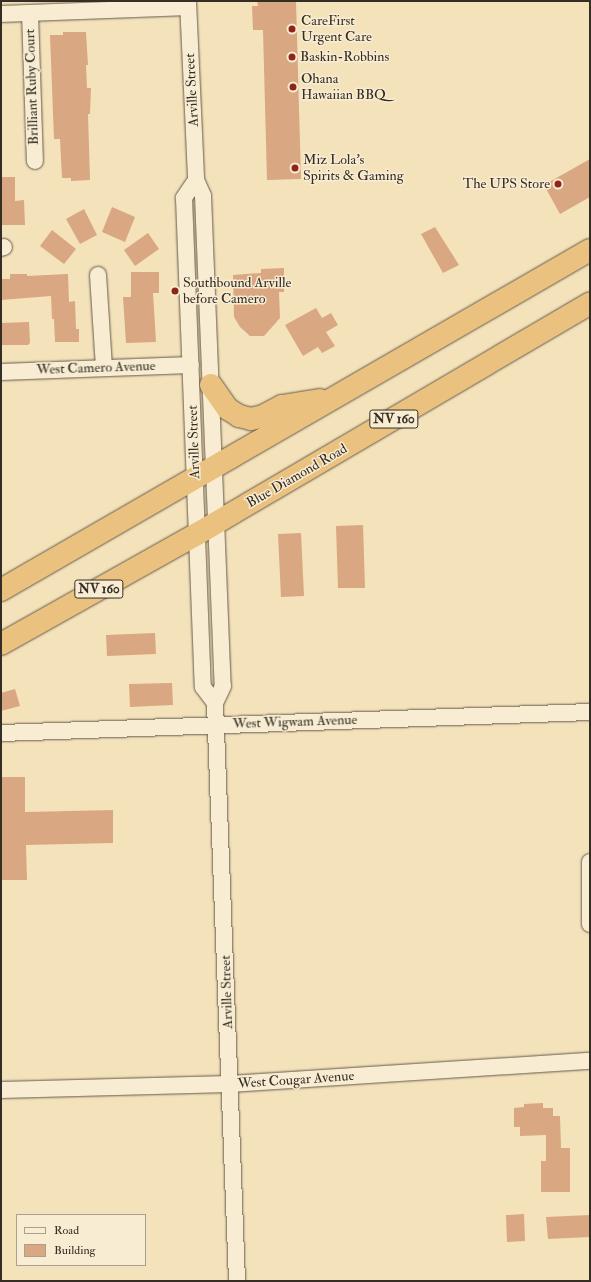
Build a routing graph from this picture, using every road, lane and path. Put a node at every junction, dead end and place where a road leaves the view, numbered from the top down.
1 (188, 4) edge
2 (85, 6) edge
3 (30, 13) junction
4 (1, 14) edge
5 (35, 160) dead end
6 (196, 180) junction
7 (590, 250) edge
8 (98, 275) dead end
9 (590, 303) edge
10 (191, 365) junction
11 (104, 368) junction
12 (1, 372) edge
13 (211, 385) junction
14 (335, 397) junction
15 (214, 466) junction
16 (195, 478) junction
17 (217, 522) junction
18 (197, 534) junction
19 (1, 590) edge
20 (1, 644) edge
21 (215, 703) junction
22 (590, 712) edge
23 (216, 725) junction
24 (1, 733) edge
25 (590, 862) edge
26 (590, 924) edge
27 (590, 1061) edge
28 (230, 1084) junction
29 (1, 1090) edge
30 (237, 1281) edge

1 - 2 street
1 - 6 street, Arville Street
2 - 3 street
3 - 4 street
3 - 5 street, Brilliant Ruby Court
6 - 10 street, Arville Street
6 - 13 street, Arville Street
7 - 14 highway
8 - 11 street
9 - 17 highway, Blue Diamond Road / NV 160
10 - 11 street, West Camero Avenue
10 - 16 street, Arville Street
11 - 12 street, West Camero Avenue
13 - 14 highway
13 - 15 street, Arville Street
14 - 15 highway
15 - 16 highway
15 - 17 street, Arville Street
16 - 18 street, Arville Street
16 - 19 highway
17 - 18 highway, Blue Diamond Road / NV 160
17 - 21 street, Arville Street
18 - 20 highway, Blue Diamond Road / NV 160
18 - 21 street, Arville Street
21 - 23 street, Arville Street
22 - 23 street, West Wigwam Avenue
23 - 24 street, West Wigwam Avenue
23 - 28 street, Arville Street
25 - 26 street
27 - 28 street, West Cougar Avenue
28 - 29 street, West Cougar Avenue
28 - 30 street, Arville Street

